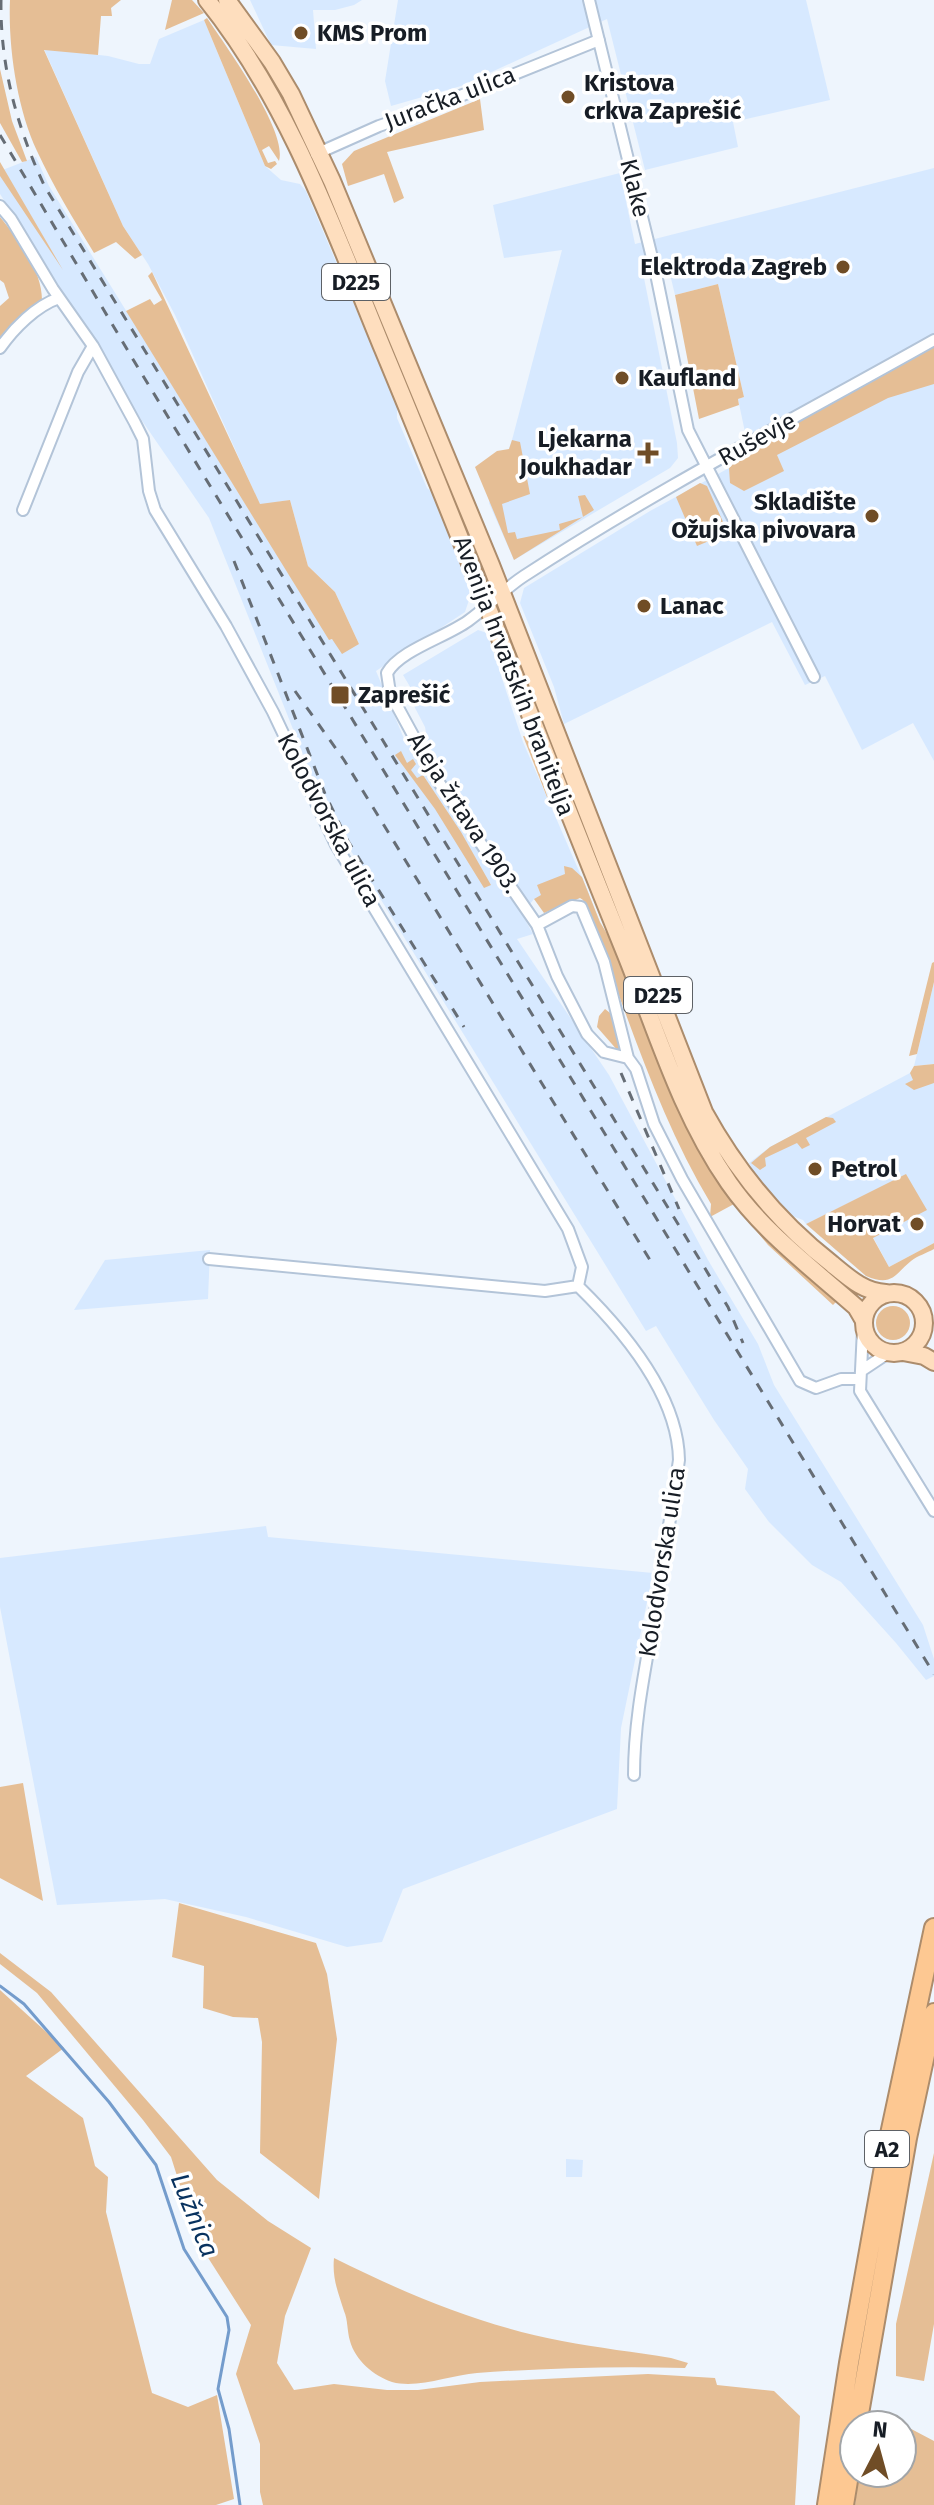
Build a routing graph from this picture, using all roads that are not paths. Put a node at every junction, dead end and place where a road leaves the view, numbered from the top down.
1 (207, 0) edge
2 (227, 0) edge
3 (240, 0) edge
4 (589, 0) edge
5 (599, 40) junction
6 (259, 44) junction
7 (319, 152) junction
8 (303, 161) junction
9 (0, 206) edge
10 (59, 298) junction
11 (934, 340) edge
12 (93, 346) junction
13 (0, 348) edge
14 (707, 467) junction
15 (23, 510) dead end
16 (501, 592) junction
17 (488, 604) junction
18 (814, 677) dead end
19 (537, 925) junction
20 (628, 1058) junction
21 (209, 1259) dead end
22 (578, 1286) junction
23 (886, 1293) junction
24 (924, 1321) junction
25 (863, 1324) junction
26 (934, 1336) edge
27 (896, 1352) junction
28 (934, 1362) edge
29 (860, 1375) junction
30 (934, 1511) edge
31 (634, 1775) dead end
32 (933, 1932) edge
33 (934, 2013) edge
34 (858, 2367) junction
35 (857, 2409) edge
36 (827, 2505) edge

1 - 8 main road, Avenija hrvatskih branitelja / D225
2 - 6 main road, Avenija hrvatskih branitelja / D225
3 - 6 main road
4 - 5 street, Klake
5 - 7 street, Juračka ulica
5 - 14 street, Klake
6 - 7 main road, Avenija hrvatskih branitelja / D225
7 - 8 street, Juračka ulica
7 - 16 main road, Avenija hrvatskih branitelja / D225
8 - 17 main road, Avenija hrvatskih branitelja / D225
9 - 10 street, Kolodvorska ulica
10 - 12 street, Kolodvorska ulica
10 - 13 street
11 - 14 street, Ruševje
12 - 15 street
12 - 22 street, Kolodvorska ulica
14 - 16 street, Ruševje
14 - 18 street, Klake
16 - 17 street, Aleja žrtava 1903.
16 - 23 main road, Avenija hrvatskih branitelja / D225
17 - 19 street, Aleja žrtava 1903.
17 - 25 main road, Avenija hrvatskih branitelja / D225
19 - 20 street, Aleja žrtava 1903.
19 - 20 street
20 - 29 street
21 - 22 street
22 - 31 street, Kolodvorska ulica
23 - 24 main road, D225
23 - 25 main road
24 - 26 main road, D225
24 - 27 main road
25 - 27 main road, D225
25 - 29 street
27 - 28 main road, D225
27 - 29 street
29 - 30 street
32 - 34 highway, A2
33 - 34 highway, A2
34 - 35 highway, A2
34 - 36 highway, A2

